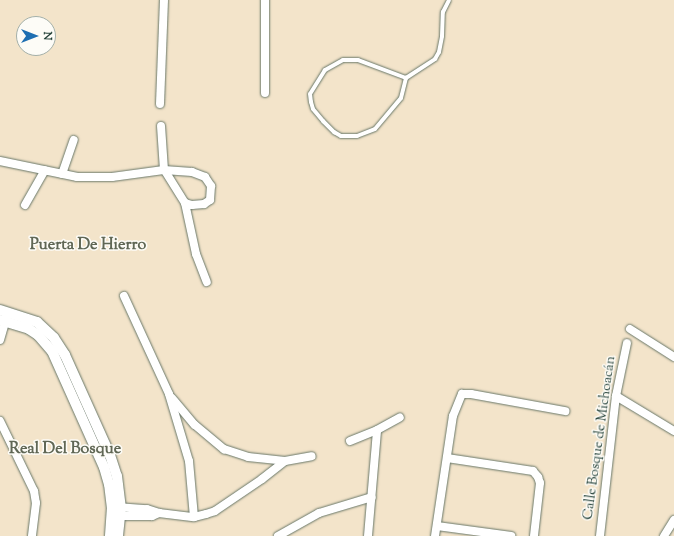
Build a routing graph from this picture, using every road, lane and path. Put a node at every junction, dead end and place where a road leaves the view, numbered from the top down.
1 (164, 0) edge
2 (265, 0) edge
3 (449, 0) edge
4 (406, 78) junction
5 (265, 93) dead end
6 (160, 104) dead end
7 (161, 126) dead end
8 (74, 140) dead end
9 (0, 154) edge
10 (0, 160) edge
11 (10, 161) junction
12 (45, 170) junction
13 (164, 170) junction
14 (62, 174) junction
15 (185, 203) junction
16 (25, 205) dead end
17 (206, 282) dead end
18 (124, 296) dead end
19 (3, 316) edge
20 (630, 329) dead end
21 (0, 340) edge
22 (627, 343) dead end
23 (674, 357) edge
24 (169, 394) junction
25 (616, 396) junction
26 (565, 411) dead end
27 (400, 417) dead end
28 (0, 421) edge
29 (377, 430) junction
30 (674, 431) edge
31 (350, 440) dead end
32 (312, 456) dead end
33 (447, 458) junction
34 (285, 461) junction
35 (372, 497) junction
36 (116, 511) junction
37 (194, 517) junction
38 (674, 520) edge
39 (437, 526) junction
40 (32, 536) edge
41 (110, 536) edge
42 (118, 536) edge
43 (278, 536) edge
44 (368, 536) edge
45 (435, 536) edge
46 (511, 536) edge
47 (534, 536) edge
48 (600, 536) edge
49 (664, 536) edge

1 - 6 street
2 - 5 street
3 - 4 lane
4 - 4 lane
7 - 13 street
8 - 14 street
9 - 11 street
10 - 11 street
11 - 12 street
12 - 14 street
12 - 16 street
13 - 14 street
13 - 15 street
13 - 15 street
15 - 17 street
18 - 24 street
19 - 21 street
19 - 36 street
20 - 23 street
22 - 25 street, Calle Bosque de Michoacán
24 - 34 street
24 - 37 street
25 - 30 street
25 - 48 street, Calle Bosque de Michoacán
26 - 33 street
27 - 29 street
28 - 40 street
29 - 31 street
29 - 35 street
32 - 34 street
33 - 39 street
33 - 47 street
34 - 37 street
35 - 43 street
35 - 44 street
36 - 37 street
36 - 41 street
36 - 42 street
38 - 49 street
39 - 45 street
39 - 46 street

